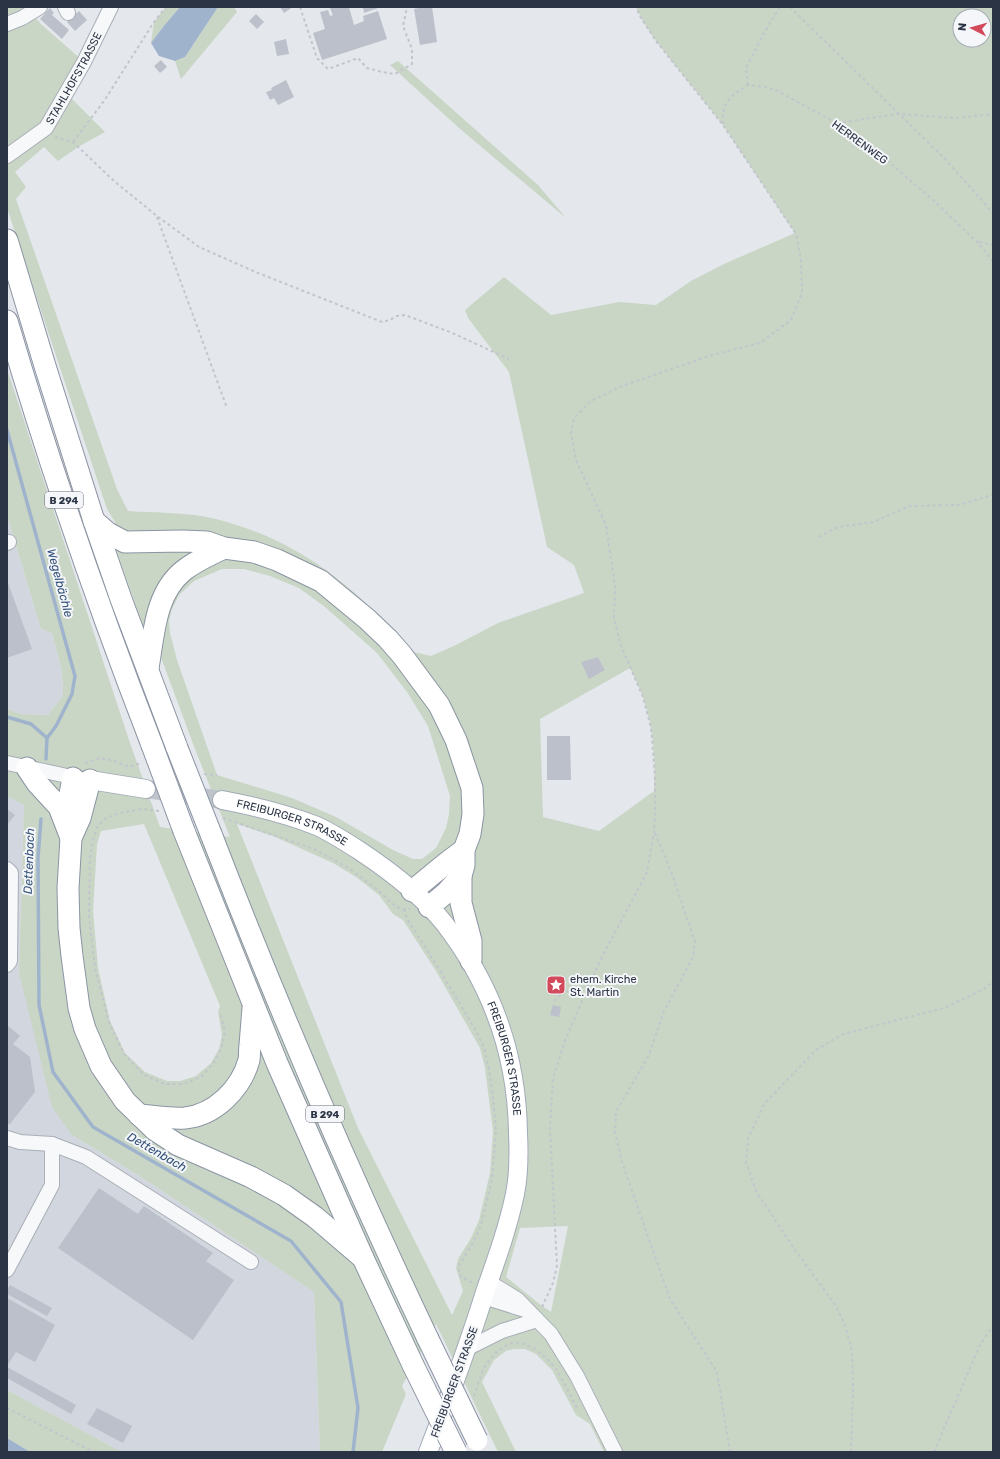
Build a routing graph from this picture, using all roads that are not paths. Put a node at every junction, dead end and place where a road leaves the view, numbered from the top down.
1 (40, 7) edge
2 (111, 7) edge
3 (7, 24) edge
4 (7, 156) edge
5 (7, 240) edge
6 (7, 321) edge
7 (94, 520) junction
8 (224, 548) junction
9 (148, 668) junction
10 (7, 763) edge
11 (27, 768) junction
12 (81, 779) junction
13 (146, 789) tunnel mouth
14 (222, 800) tunnel mouth
15 (68, 829) junction
16 (464, 850) junction
17 (7, 869) edge
18 (461, 876) junction
19 (412, 891) junction
20 (429, 907) junction
21 (471, 962) junction
22 (7, 965) edge
23 (254, 1005) junction
24 (139, 1115) junction
25 (7, 1138) edge
26 (52, 1144) junction
27 (363, 1258) junction
28 (252, 1262) dead end
29 (7, 1270) edge
30 (487, 1289) junction
31 (533, 1316) junction
32 (466, 1349) junction
33 (480, 1446) edge
34 (428, 1452) edge
35 (456, 1452) edge
36 (615, 1452) edge

1 - 3 street
2 - 4 street, STAHLHOFSTRASSE
5 - 7 highway, B 294
6 - 23 highway, B 294, bridge
7 - 8 highway
7 - 9 highway, B 294
8 - 9 highway
8 - 16 highway
9 - 33 highway, B 294, bridge
10 - 11 street
11 - 12 street
11 - 15 highway
12 - 13 main road
12 - 15 highway
14 - 19 main road, FREIBURGER STRASSE
15 - 24 highway
16 - 18 highway
16 - 19 highway
17 - 22 street
18 - 20 highway
18 - 21 highway
19 - 20 main road, FREIBURGER STRASSE
20 - 21 main road, FREIBURGER STRASSE
21 - 30 main road, FREIBURGER STRASSE
23 - 24 highway
23 - 27 highway, B 294
24 - 27 highway
25 - 26 street
26 - 28 street
26 - 29 street
27 - 35 highway, B 294, bridge
30 - 31 street
30 - 32 main road, FREIBURGER STRASSE
31 - 32 street
31 - 36 street
32 - 34 main road, FREIBURGER STRASSE

